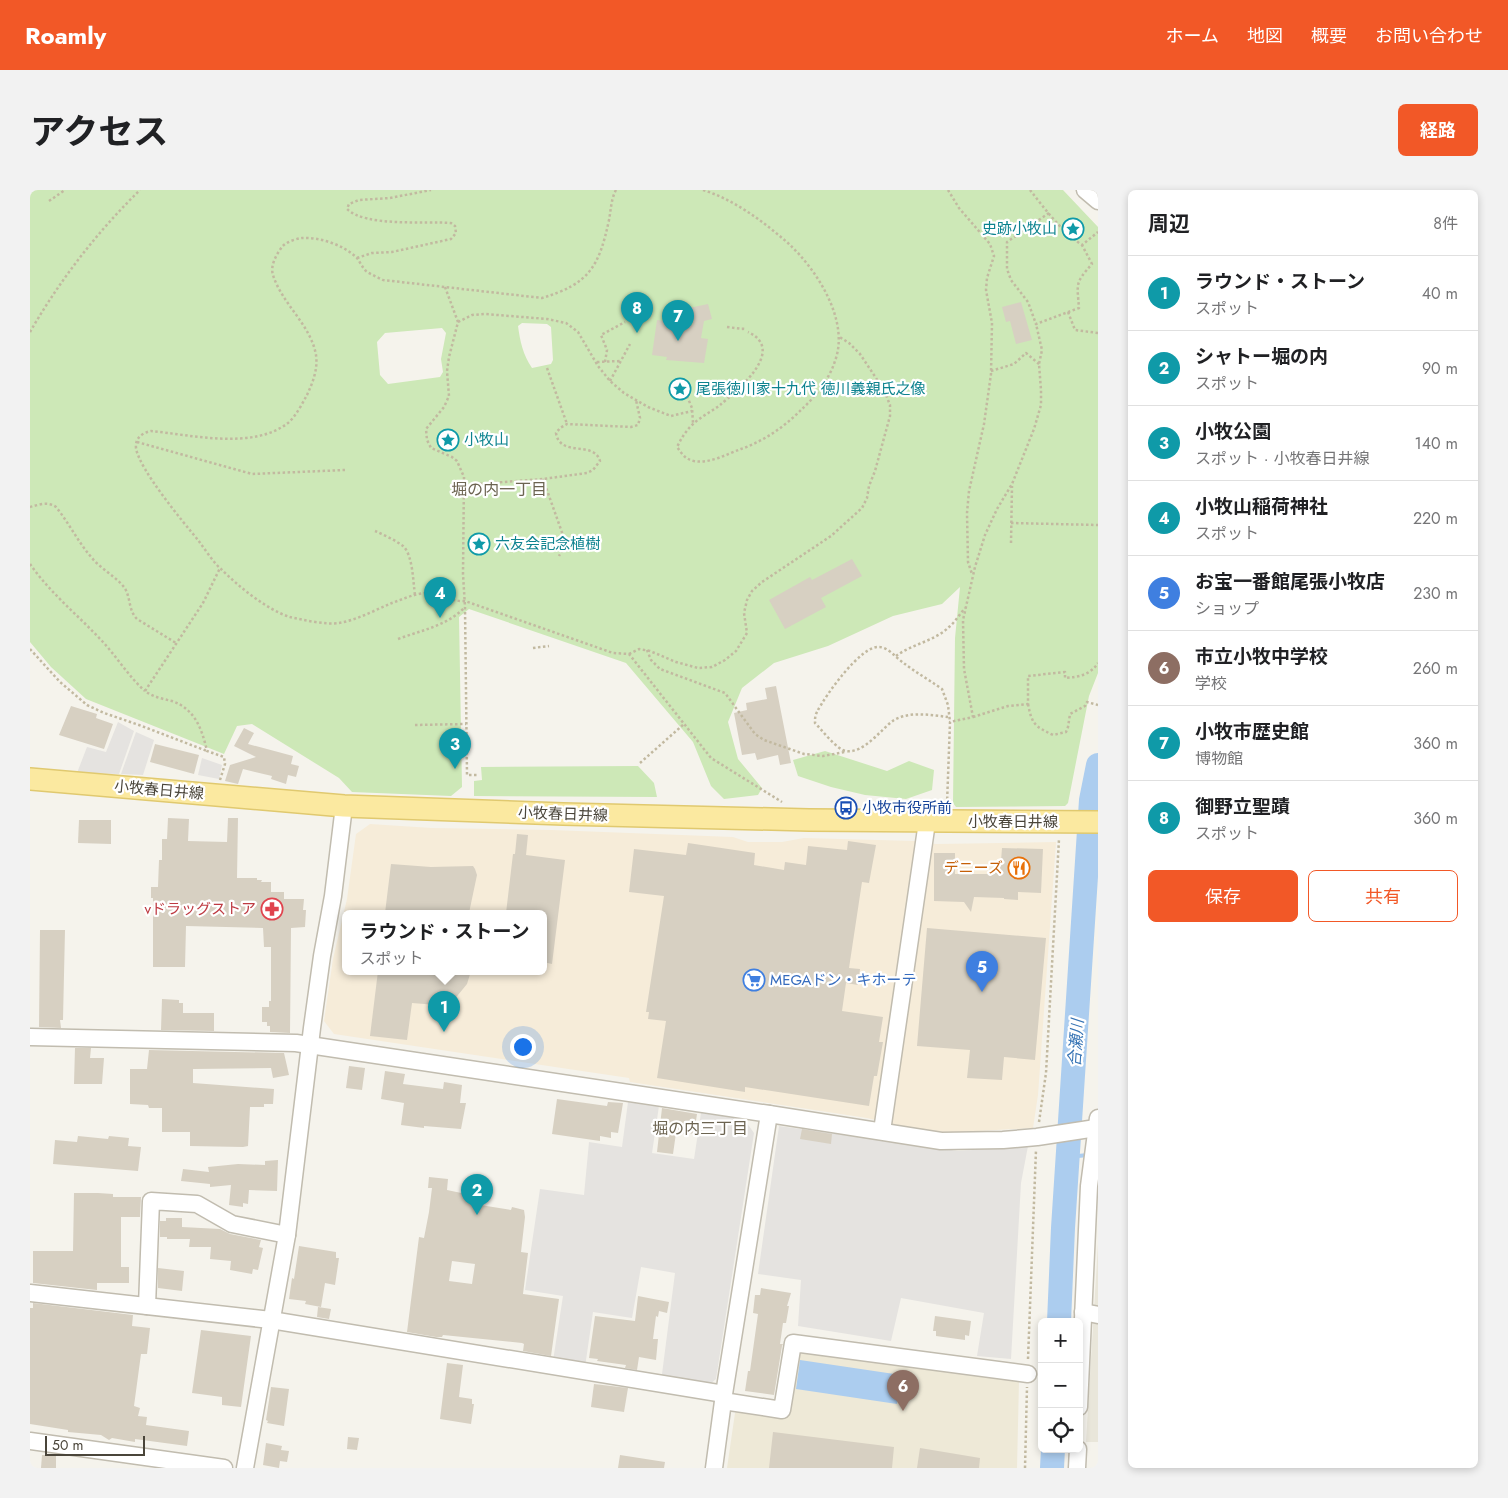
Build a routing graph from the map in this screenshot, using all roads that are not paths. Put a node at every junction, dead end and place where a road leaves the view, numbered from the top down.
1 (1086, 190) edge
2 (1098, 201) edge
3 (30, 779) edge
4 (344, 806) junction
5 (937, 822) junction
6 (1098, 822) edge
7 (30, 1036) edge
8 (310, 1045) junction
9 (769, 1114) junction
10 (1097, 1123) edge
11 (882, 1131) junction
12 (1093, 1230) edge
13 (287, 1234) junction
14 (30, 1293) edge
15 (147, 1306) junction
16 (1090, 1313) edge
17 (272, 1320) junction
18 (1083, 1373) edge
19 (1028, 1374) dead end
20 (724, 1398) junction
21 (30, 1441) edge
22 (1078, 1453) edge
23 (170, 1464) edge
24 (224, 1468) edge
25 (245, 1468) edge
26 (714, 1468) edge
27 (1077, 1468) edge

1 - 2 street
3 - 4 main road, 小牧春日井線
4 - 5 main road, 小牧春日井線
4 - 8 street
5 - 6 main road, 小牧春日井線
5 - 11 street
7 - 8 street
8 - 9 street
8 - 13 street
9 - 11 street
9 - 20 street
10 - 11 street
10 - 12 street
12 - 16 street
13 - 15 street
13 - 17 street
14 - 15 street
15 - 17 street
16 - 18 street
17 - 20 street
17 - 25 street
19 - 20 street
20 - 26 street
21 - 23 street
22 - 27 street
23 - 24 street

